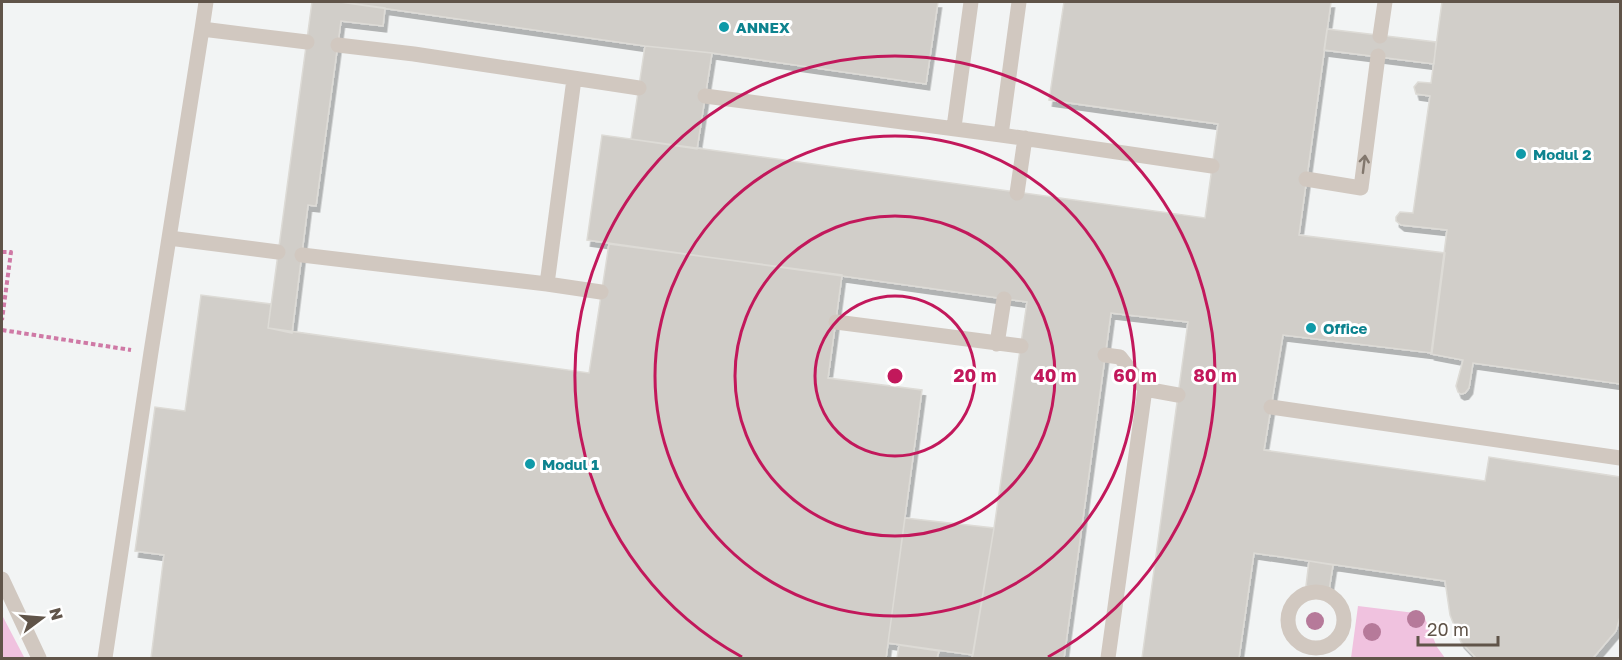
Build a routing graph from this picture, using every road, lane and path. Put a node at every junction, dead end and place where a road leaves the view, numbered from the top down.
1 (206, 2) edge
2 (971, 2) edge
3 (1019, 2) edge
4 (1384, 2) edge
5 (202, 29) junction
6 (1380, 36) dead end
7 (307, 42) dead end
8 (338, 45) dead end
9 (1378, 56) dead end
10 (574, 79) junction
11 (639, 87) dead end
12 (705, 96) dead end
13 (954, 128) junction
14 (1001, 135) junction
15 (1025, 138) junction
16 (1212, 166) dead end
17 (1306, 179) dead end
18 (1017, 193) dead end
19 (170, 238) junction
20 (2, 252) edge
21 (278, 252) dead end
22 (302, 255) dead end
23 (547, 284) junction
24 (601, 292) dead end
25 (1004, 299) dead end
26 (2, 320) edge
27 (836, 322) dead end
28 (2, 330) edge
29 (997, 344) junction
30 (1021, 346) dead end
31 (151, 352) junction
32 (1105, 355) dead end
33 (1145, 388) junction
34 (1178, 395) dead end
35 (1271, 407) dead end
36 (1620, 458) edge
37 (2, 579) edge
38 (39, 658) edge
39 (105, 658) edge
40 (1108, 658) edge

1 - 5 lane
2 - 13 lane
3 - 14 lane
4 - 6 lane
5 - 7 lane
5 - 19 lane
8 - 10 lane
17 -> 9 lane
10 - 11 lane
10 - 23 lane
12 - 13 lane
13 - 14 lane
14 - 15 lane
15 - 16 lane
15 - 18 lane
19 - 21 lane
19 - 31 lane
20 - 26 path
22 - 23 lane
23 - 24 lane
25 - 29 lane
27 - 29 lane
28 - 31 path
29 - 30 lane
31 - 39 lane
32 - 33 lane
33 - 34 lane
33 - 40 lane
35 - 36 lane
37 - 38 lane

